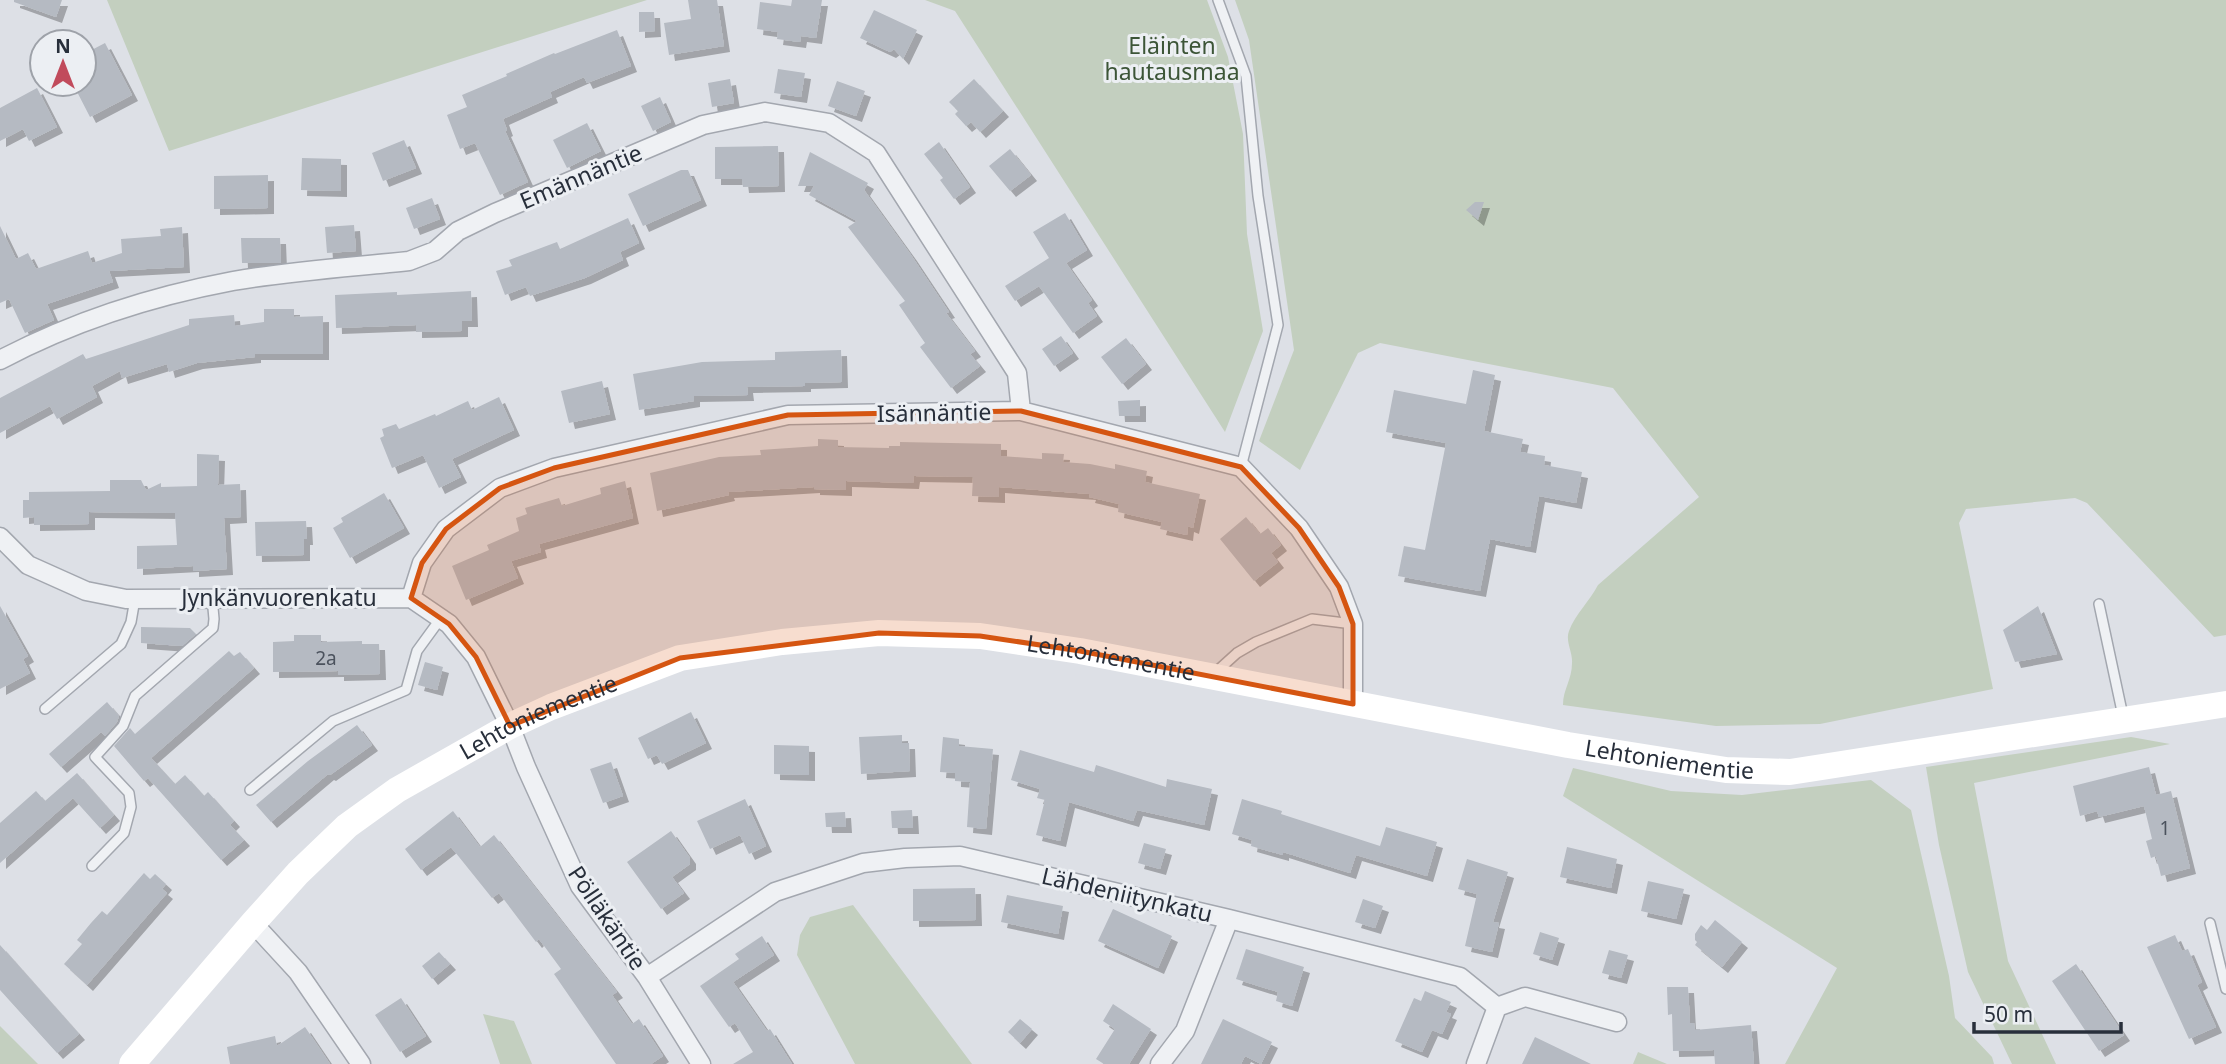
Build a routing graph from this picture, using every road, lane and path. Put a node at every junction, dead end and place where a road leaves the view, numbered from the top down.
1 (1218, 0) edge
2 (0, 360) edge
3 (1021, 411) junction
4 (1241, 467) junction
5 (0, 537) edge
6 (212, 597) junction
7 (411, 598) junction
8 (135, 599) junction
9 (2099, 604) dead end
10 (441, 618) junction
11 (1353, 624) junction
12 (1211, 676) junction
13 (1353, 704) junction
14 (45, 709) dead end
15 (2225, 709) edge
16 (2124, 721) junction
17 (510, 726) junction
18 (250, 790) dead end
19 (92, 866) dead end
20 (1228, 919) junction
21 (2210, 922) dead end
22 (253, 923) junction
23 (647, 977) junction
24 (2226, 989) edge
25 (1497, 1007) junction
26 (1617, 1022) dead end
27 (132, 1064) edge
28 (361, 1064) edge
29 (701, 1064) edge
30 (1160, 1064) edge
31 (1476, 1064) edge

1 - 4 lane
2 - 3 street, Emännäntie
3 - 4 street, Isännäntie
3 - 7 street, Isännäntie
4 - 11 street
5 - 8 street, Jynkänvuorenkatu
6 - 7 street, Jynkänvuorenkatu
6 - 8 street, Jynkänvuorenkatu
6 - 19 lane
7 - 10 street
8 - 14 lane
9 - 16 lane
10 - 17 street
10 - 18 lane
11 - 12 lane
11 - 13 street
12 - 13 main road, Lehtoniementie
12 - 17 main road, Lehtoniementie
13 - 16 main road, Lehtoniementie
15 - 16 main road, Lehtoniementie
17 - 22 main road, Lehtoniementie
17 - 23 street, Pölläkäntie
20 - 23 street, Lähdeniitynkatu
20 - 25 street, Lähdeniitynkatu
20 - 30 street
21 - 24 lane
22 - 27 main road, Lehtoniementie
22 - 28 street
23 - 29 street, Pölläkäntie
25 - 26 street
25 - 31 street

